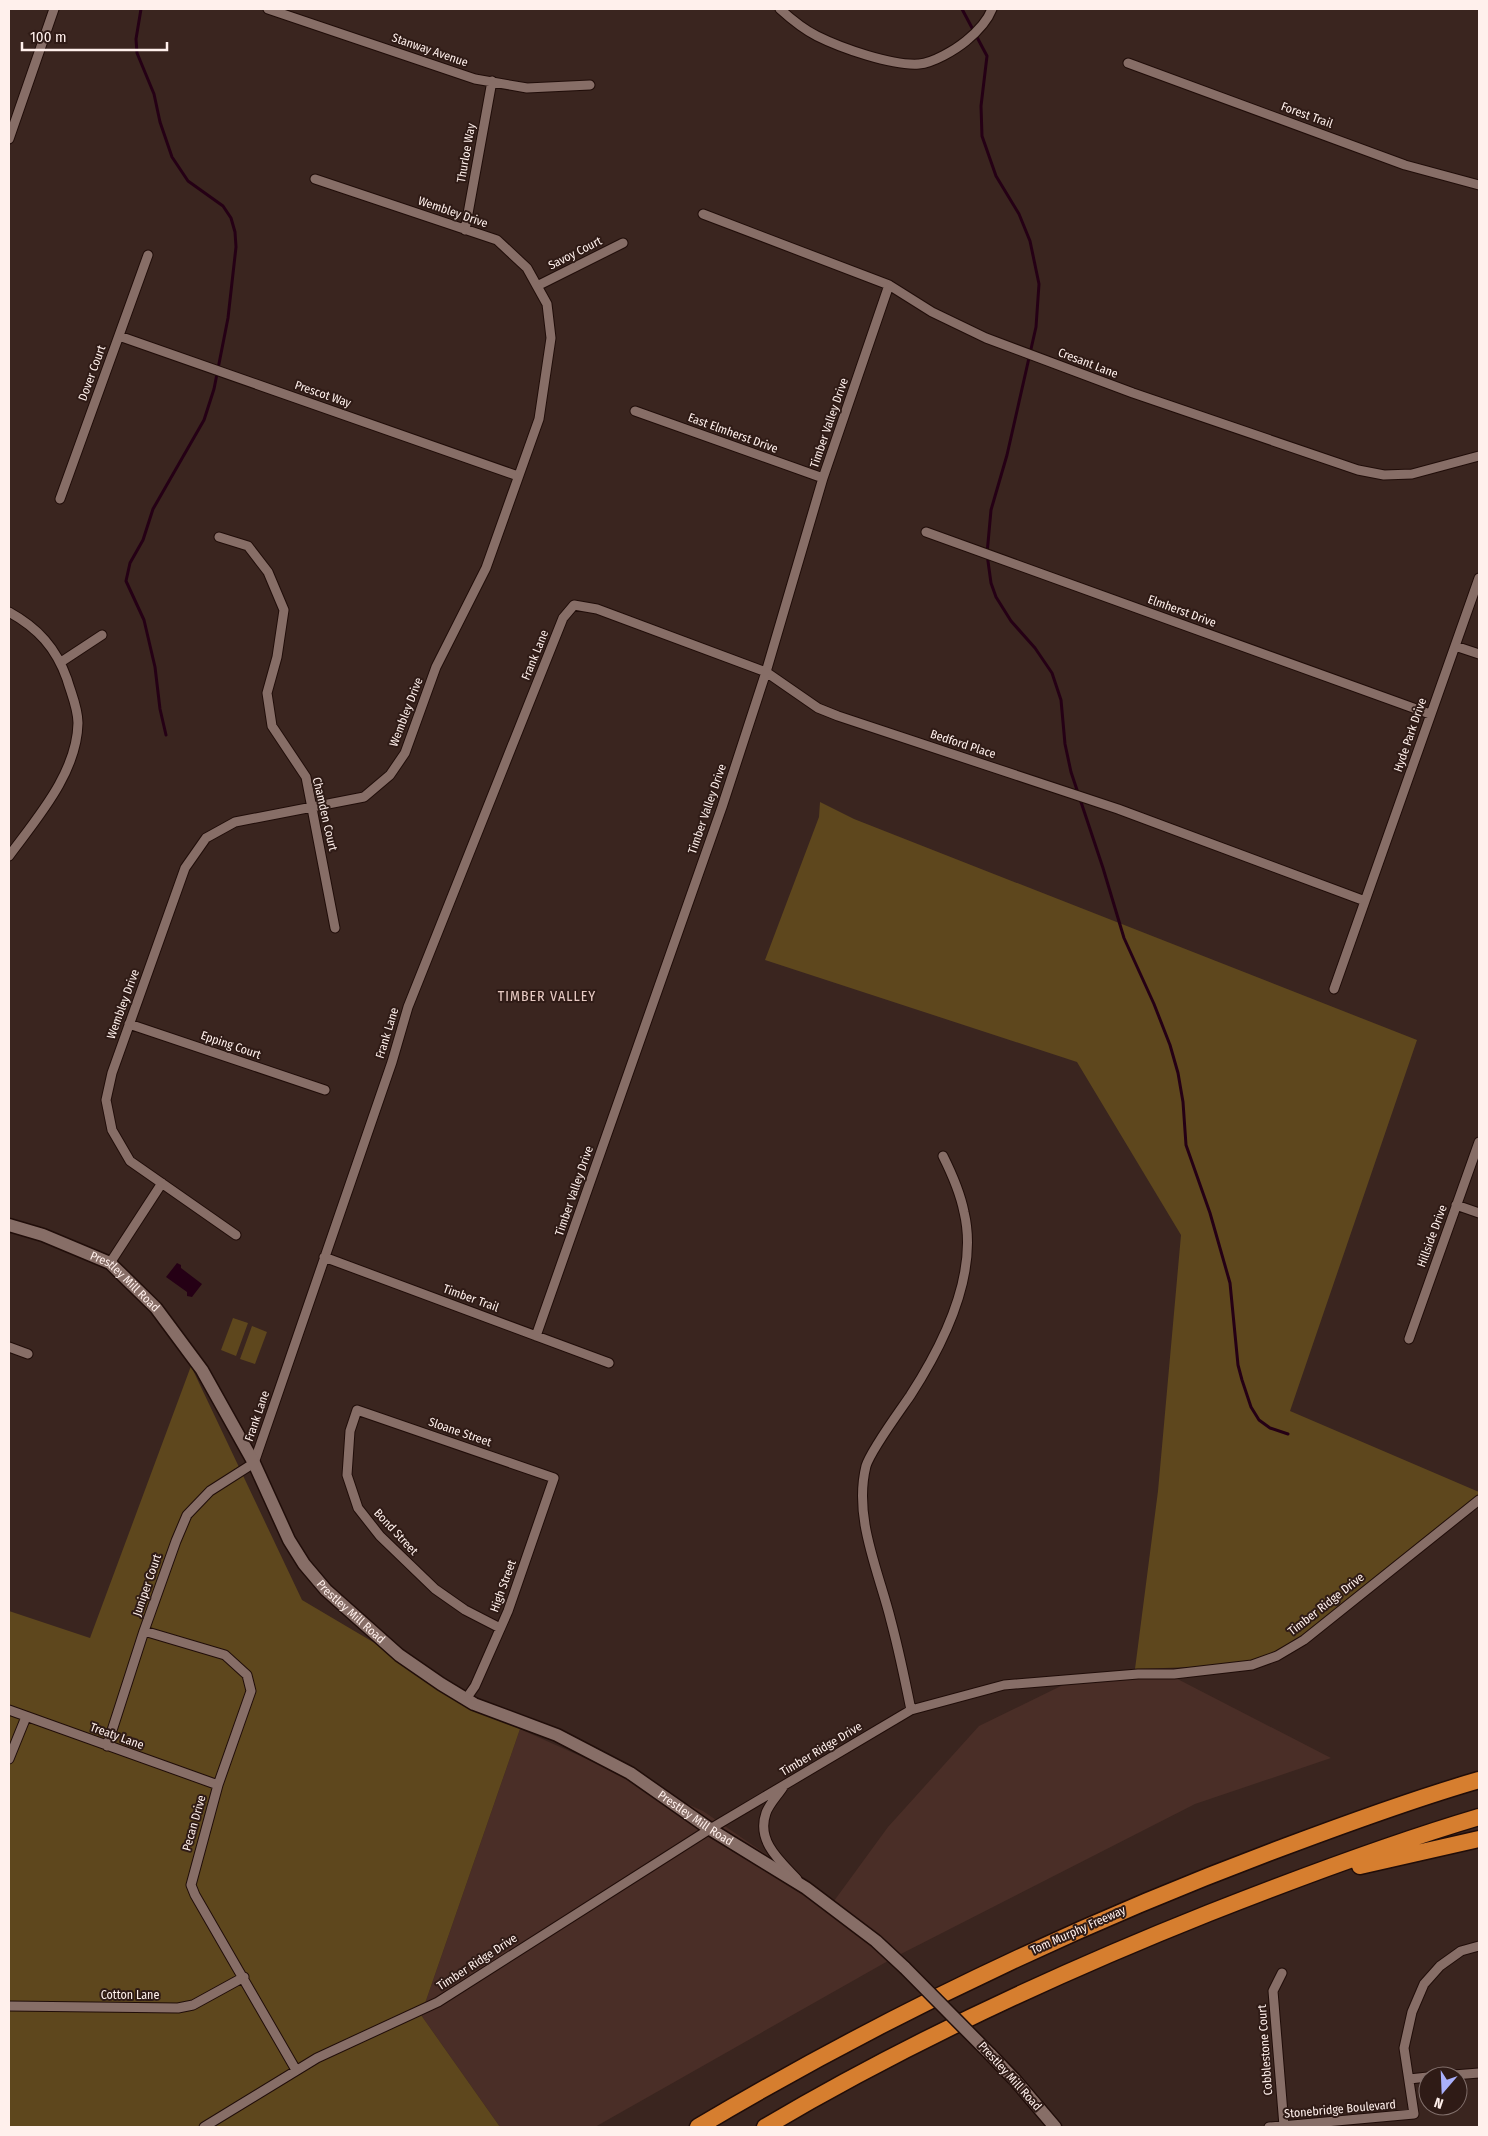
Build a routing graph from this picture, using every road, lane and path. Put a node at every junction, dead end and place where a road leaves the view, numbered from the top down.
1 (54, 9) edge
2 (268, 9) edge
3 (780, 9) edge
4 (992, 9) edge
5 (1128, 63) dead end
6 (492, 81) junction
7 (590, 85) dead end
8 (9, 140) edge
9 (314, 179) dead end
10 (1479, 185) edge
11 (703, 214) dead end
12 (465, 230) junction
13 (623, 242) dead end
14 (148, 255) dead end
15 (889, 285) junction
16 (537, 286) junction
17 (119, 336) junction
18 (635, 412) dead end
19 (1479, 456) edge
20 (518, 476) junction
21 (823, 478) junction
22 (60, 499) dead end
23 (926, 532) dead end
24 (219, 536) dead end
25 (1479, 578) edge
26 (9, 612) edge
27 (563, 618) joint
28 (102, 635) dead end
29 (1456, 646) junction
30 (1479, 654) edge
31 (61, 662) junction
32 (766, 672) junction
33 (1430, 714) junction
34 (313, 807) junction
35 (9, 856) edge
36 (1365, 900) junction
37 (335, 928) dead end
38 (1334, 988) dead end
39 (129, 1024) junction
40 (325, 1090) dead end
41 (1479, 1142) edge
42 (943, 1156) dead end
43 (162, 1183) junction
44 (1456, 1205) junction
45 (1479, 1213) edge
46 (9, 1225) edge
47 (236, 1235) dead end
48 (324, 1257) junction
49 (110, 1263) junction
50 (536, 1336) junction
51 (1409, 1339) dead end
52 (9, 1347) edge
53 (28, 1354) dead end
54 (609, 1363) dead end
55 (357, 1410) joint
56 (254, 1463) junction
57 (554, 1478) joint
58 (1479, 1500) edge
59 (500, 1628) junction
60 (144, 1631) junction
61 (466, 1700) junction
62 (9, 1710) edge
63 (911, 1710) junction
64 (26, 1716) junction
65 (107, 1746) junction
66 (9, 1759) edge
67 (1479, 1780) edge
68 (218, 1785) junction
69 (785, 1785) junction
70 (1479, 1817) edge
71 (710, 1828) junction
72 (1479, 1839) edge
73 (1285, 1883) junction
74 (806, 1888) junction
75 (1479, 1946) edge
76 (1282, 1973) dead end
77 (244, 1977) junction
78 (9, 2006) edge
79 (296, 2070) junction
80 (1418, 2078) edge
81 (1409, 2079) junction
82 (1284, 2126) edge
83 (204, 2127) edge
84 (698, 2127) edge
85 (765, 2127) edge
86 (1055, 2127) edge
87 (1269, 2127) edge

1 - 8 street
2 - 6 street, Stanway Avenue
3 - 4 street
5 - 10 street, Forest Trail
6 - 7 street, Stanway Avenue
6 - 12 street, Thurloe Way
9 - 12 street, Wembley Drive
11 - 15 street, Cresant Lane
12 - 16 street, Wembley Drive
13 - 16 street, Savoy Court
14 - 17 street, Dover Court
15 - 19 street, Cresant Lane
15 - 21 street, Timber Valley Drive
16 - 20 street, Wembley Drive
17 - 20 street, Prescot Way
17 - 22 street, Dover Court
18 - 21 street, East Elmherst Drive
20 - 34 street, Wembley Drive
21 - 32 street, Timber Valley Drive
23 - 33 street, Elmherst Drive
24 - 34 street, Chamden Court
25 - 29 street, Hyde Park Drive
26 - 31 street
27 - 32 street, Bedford Place
27 - 48 street, Frank Lane
28 - 31 street
29 - 30 street
29 - 33 street, Hyde Park Drive
31 - 35 street
32 - 36 street, Bedford Place
32 - 50 street, Timber Valley Drive
33 - 36 street, Hyde Park Drive
34 - 37 street, Chamden Court
34 - 39 street, Wembley Drive
36 - 38 street, Hyde Park Drive
39 - 40 street, Epping Court
39 - 43 street, Wembley Drive
41 - 44 street, Hillside Drive
42 - 63 street
43 - 47 street, Wembley Drive
43 - 49 street
44 - 45 street
44 - 51 street, Hillside Drive
46 - 49 street, Prestley Mill Road
48 - 50 street, Timber Trail
48 - 56 street, Frank Lane
49 - 56 street, Prestley Mill Road
50 - 54 street, Timber Trail
52 - 53 street
55 - 57 street, Sloane Street
55 - 59 street, Bond Street
56 - 60 street, Juniper Court
56 - 61 street, Prestley Mill Road
57 - 59 street, High Street
58 - 63 street, Timber Ridge Drive
59 - 61 street, High Street
60 - 65 street, Juniper Court
60 - 68 street, Pecan Drive
61 - 71 street, Prestley Mill Road
62 - 64 street, Treaty Lane
63 - 69 street, Timber Ridge Drive
64 - 65 street, Treaty Lane
64 - 66 street
65 - 68 street, Treaty Lane
67 - 84 highway, Tom Murphy Freeway
68 - 77 street, Pecan Drive
69 - 71 street, Timber Ridge Drive
69 - 74 street, Prestley Mill Road
70 - 73 highway
71 - 74 street, Prestley Mill Road
71 - 79 street, Timber Ridge Drive
72 - 73 highway
73 - 85 highway
74 - 86 street, Prestley Mill Road, bridge
75 - 81 street
76 - 82 street, Cobblestone Court
77 - 78 street, Cotton Lane
77 - 79 street, Pecan Drive
79 - 83 street, Timber Ridge Drive
80 - 81 street
81 - 82 street, Stonebridge Boulevard
82 - 87 street, Stonebridge Boulevard

